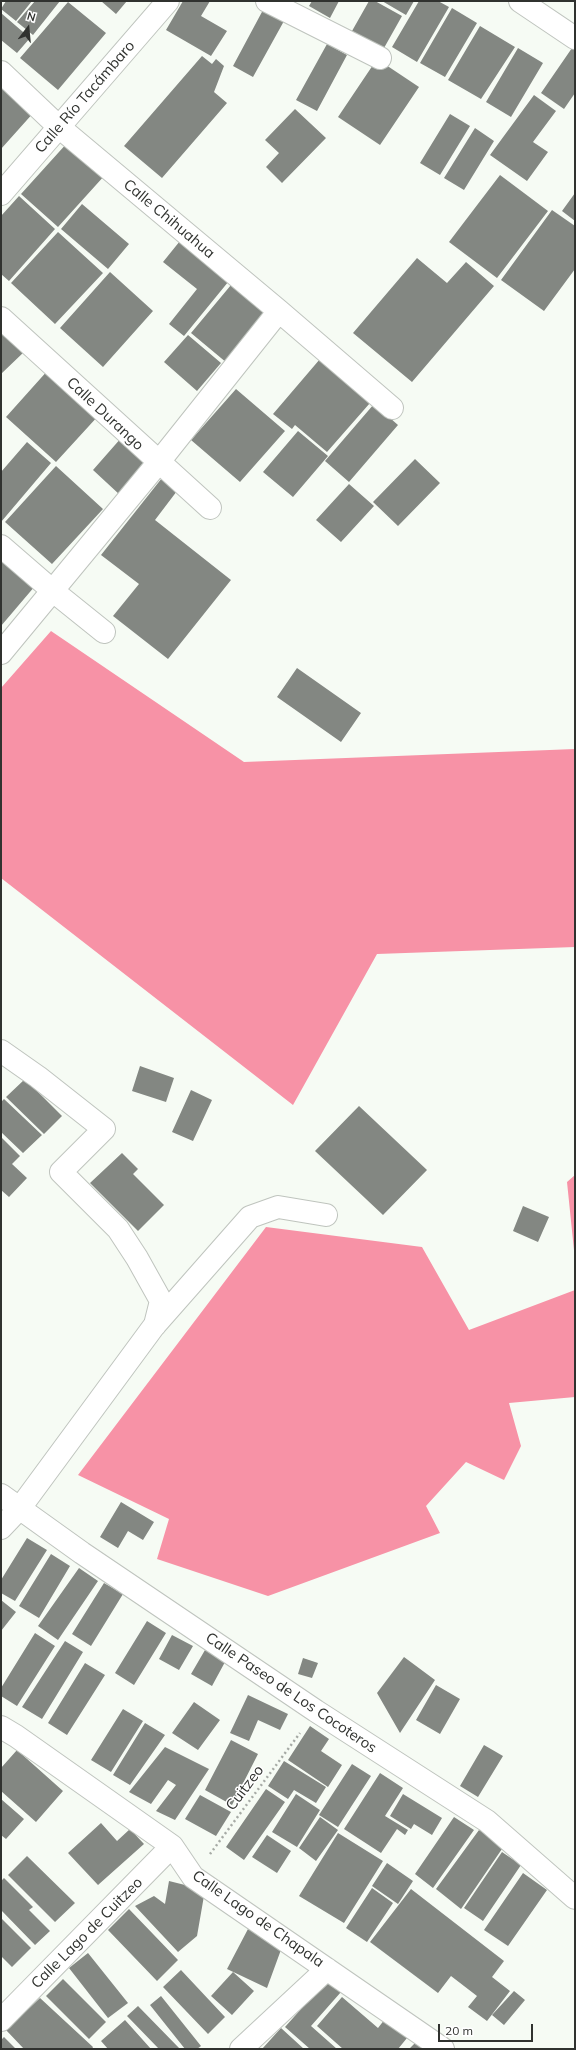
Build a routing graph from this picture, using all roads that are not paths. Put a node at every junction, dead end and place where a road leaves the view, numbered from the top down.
1 (168, 1) edge
2 (267, 1) edge
3 (520, 1) edge
4 (575, 38) edge
5 (380, 58) dead end
6 (1, 72) edge
7 (59, 127) junction
8 (1, 194) edge
9 (279, 311) junction
10 (1, 318) edge
11 (392, 408) dead end
12 (158, 463) junction
13 (210, 508) dead end
14 (1, 546) edge
15 (53, 591) junction
16 (104, 632) dead end
17 (1, 653) edge
18 (1, 1051) edge
19 (326, 1215) dead end
20 (154, 1326) junction
21 (1, 1495) edge
22 (20, 1508) junction
23 (1, 1528) edge
24 (6, 1737) edge
25 (172, 1846) junction
26 (575, 1898) edge
27 (327, 1968) junction
28 (1, 2020) edge
29 (241, 2049) edge
30 (443, 2049) edge

1 - 7 street, Calle Río Tacámbaro
2 - 5 street
3 - 4 street
6 - 7 street, Calle Chihuahua
7 - 8 street, Calle Río Tacámbaro
7 - 9 street, Calle Chihuahua
9 - 11 street, Calle Chihuahua
9 - 12 street
10 - 12 street, Calle Durango
12 - 13 street, Calle Durango
12 - 15 street
14 - 15 street
15 - 16 street
15 - 17 street
18 - 20 street
19 - 20 street
20 - 22 street
21 - 22 street, Calle Paseo de Los Cocoteros
22 - 23 street
22 - 26 street, Calle Paseo de Los Cocoteros
24 - 25 street, Calle Lago de Chapala
25 - 27 street, Calle Lago de Chapala
25 - 28 street, Calle Lago de Cuitzeo
27 - 29 street
27 - 30 street, Calle Lago de Chapala

